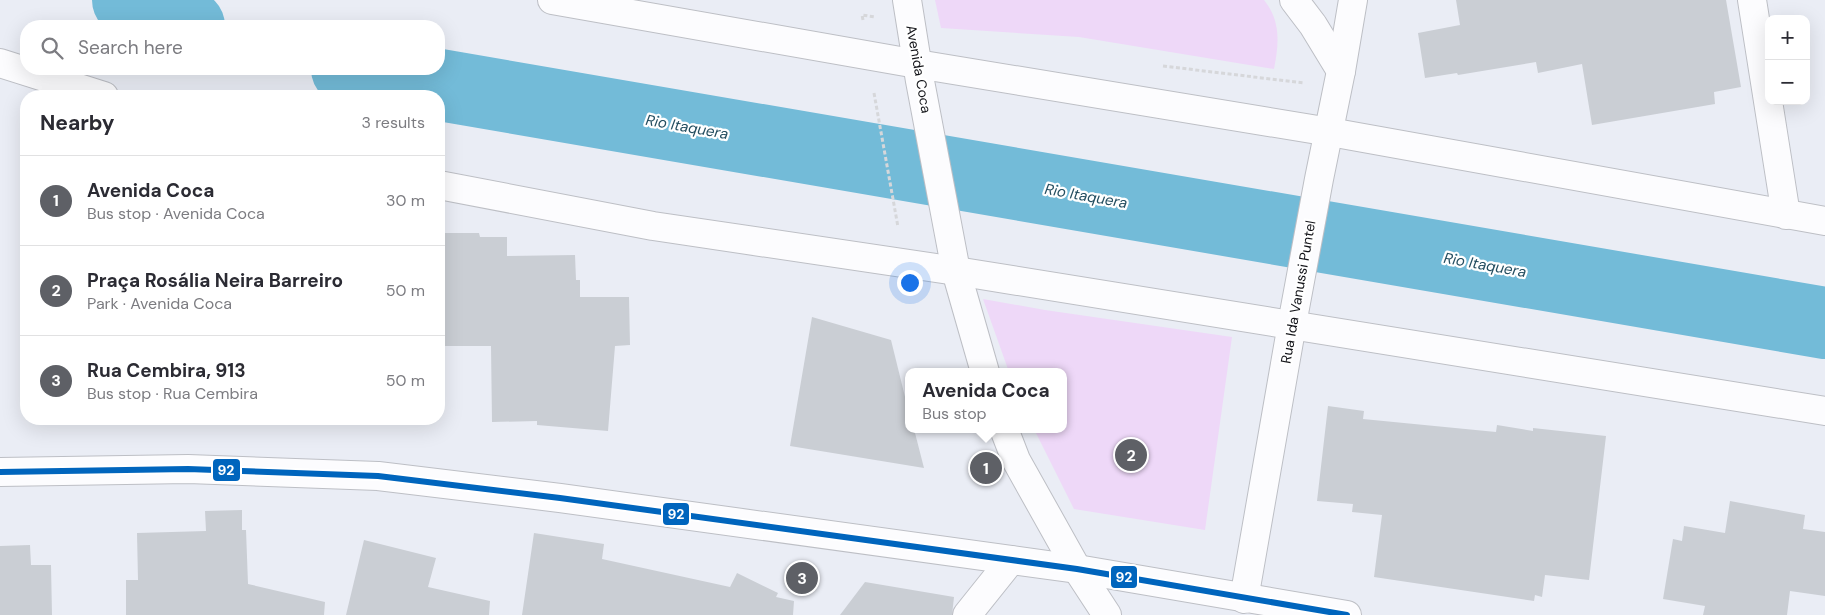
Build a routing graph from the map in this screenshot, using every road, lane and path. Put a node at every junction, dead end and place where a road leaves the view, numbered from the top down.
1 (552, 0) edge
2 (907, 0) edge
3 (1294, 0) edge
4 (1353, 0) edge
5 (1752, 0) edge
6 (0, 63) edge
7 (20, 69) edge
8 (1341, 71) junction
9 (919, 72) junction
10 (38, 75) edge
11 (85, 90) edge
12 (875, 98) dead end
13 (1330, 132) junction
14 (445, 186) edge
15 (1786, 215) junction
16 (897, 221) dead end
17 (1825, 221) edge
18 (956, 271) junction
19 (1292, 324) junction
20 (983, 368) edge
21 (1825, 411) edge
22 (1006, 433) edge
23 (0, 472) edge
24 (1011, 560) junction
25 (1077, 569) junction
26 (1244, 599) junction
27 (967, 615) edge
28 (1107, 615) edge
29 (1348, 615) edge

1 - 9 street
2 - 9 street, Avenida Coca
3 - 8 street
4 - 8 street, Rua Ida Vanussi Puntel
5 - 15 street
6 - 7 street
8 - 13 street, Rua Ida Vanussi Puntel
9 - 13 street
9 - 18 street, Avenida Coca
10 - 11 street
12 - 16 path
13 - 15 street
13 - 19 street, Rua Ida Vanussi Puntel
14 - 18 street
15 - 17 street
18 - 19 street
18 - 20 street, Avenida Coca
19 - 21 street
19 - 26 street, Rua Ida Vanussi Puntel
22 - 25 street
23 - 24 street
24 - 25 street
24 - 27 street
25 - 26 street
25 - 28 street
26 - 29 street

